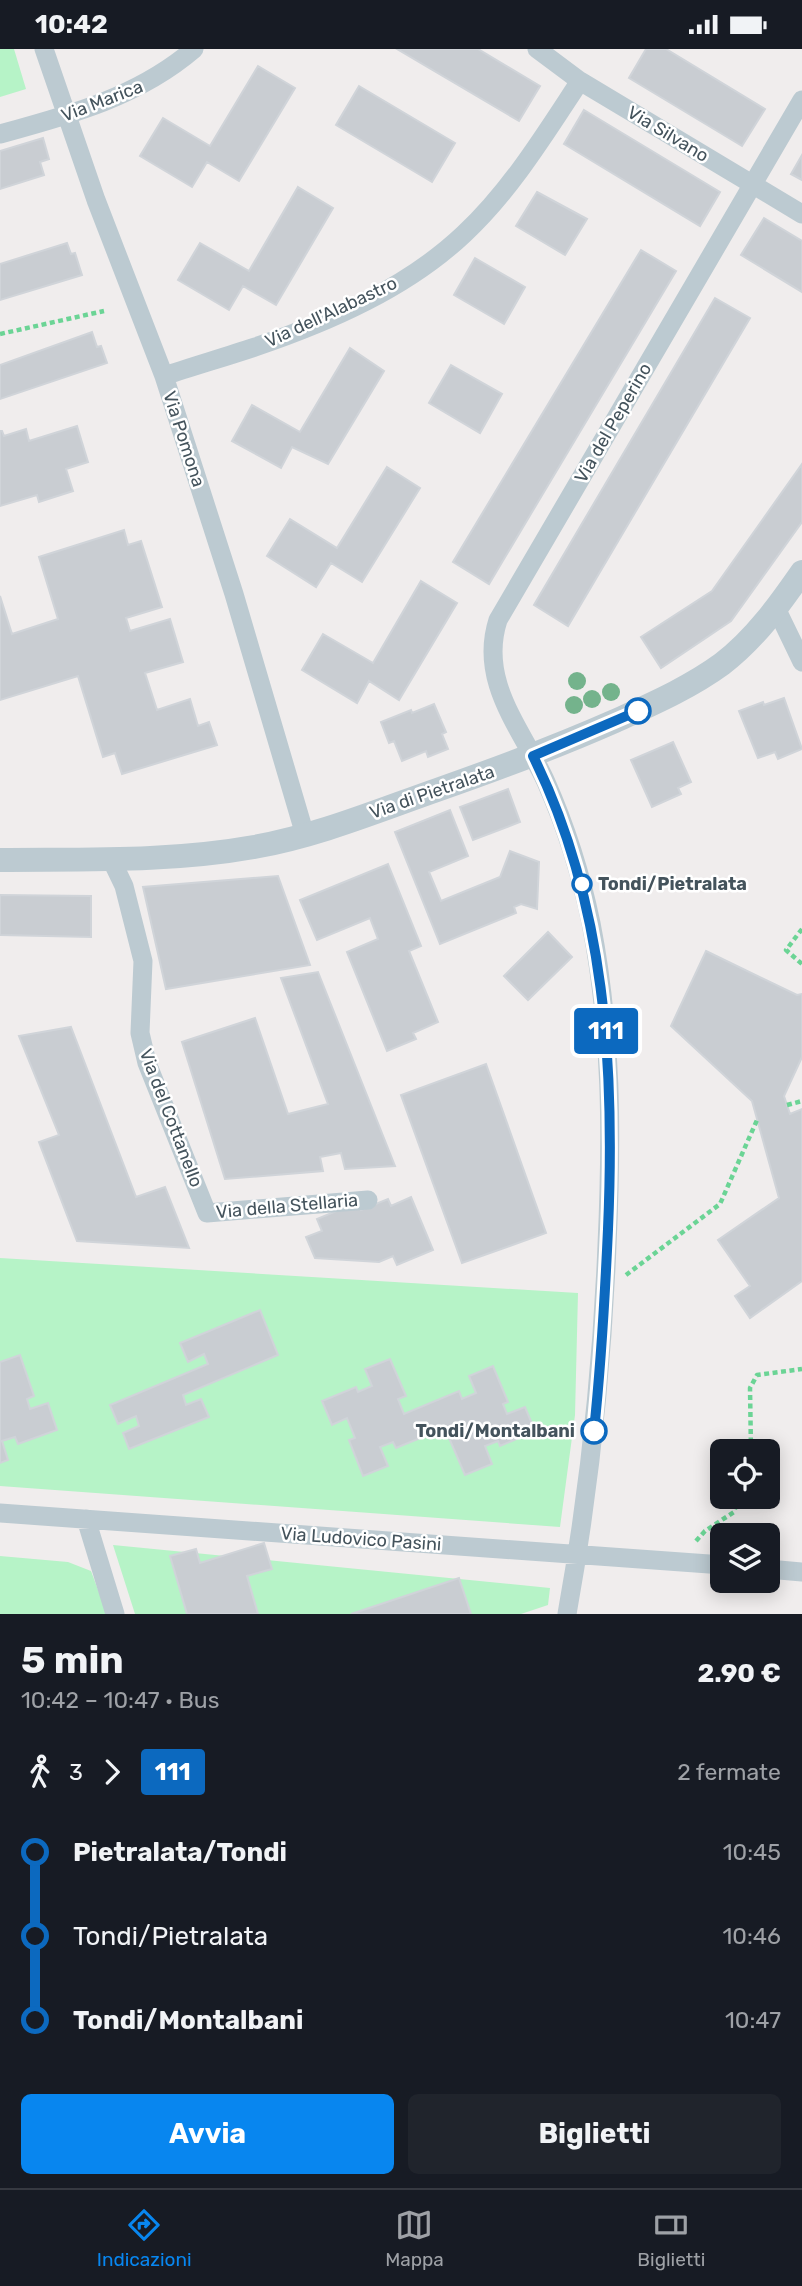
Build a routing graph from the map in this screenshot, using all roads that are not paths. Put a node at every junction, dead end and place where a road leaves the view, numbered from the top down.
1 (44, 49) edge
2 (194, 49) edge
3 (537, 49) edge
4 (580, 81) junction
5 (802, 100) edge
6 (66, 116) junction
7 (0, 134) edge
8 (752, 185) junction
9 (802, 214) edge
10 (164, 376) junction
11 (802, 572) edge
12 (776, 608) junction
13 (802, 662) edge
14 (533, 756) junction
15 (305, 835) junction
16 (111, 859) junction
17 (0, 860) edge
18 (368, 1200) dead end
19 (207, 1213) joint
20 (0, 1513) edge
21 (86, 1519) junction
22 (577, 1555) junction
23 (710, 1564) edge
24 (780, 1570) edge
25 (802, 1572) edge
26 (115, 1614) edge
27 (567, 1614) edge

1 - 6 street, Via Pomona
2 - 6 street, Via Marica
3 - 4 street, Via Silvano
4 - 8 street, Via Silvano
4 - 10 street, Via dell'Alabastro
5 - 8 street, Via del Peperino
6 - 7 street, Via Marica
6 - 10 street, Via Pomona
8 - 9 street, Via Silvano
8 - 14 street, Via del Peperino
10 - 15 street, Via Pomona
11 - 12 street, Via di Pietralata
12 - 13 street
12 - 14 street, Via di Pietralata
14 - 15 street, Via di Pietralata
14 - 22 street, Via del Peperino
15 - 16 street, Via di Pietralata
16 - 17 street, Via di Pietralata
16 - 19 street, Via del Cottanello
18 - 19 street, Via della Stellaria
20 - 21 street, Via Ludovico Pasini
21 - 22 street, Via Ludovico Pasini
21 - 26 street
22 - 23 street, Via Ludovico Pasini
22 - 27 street, Via del Peperino
24 - 25 street

